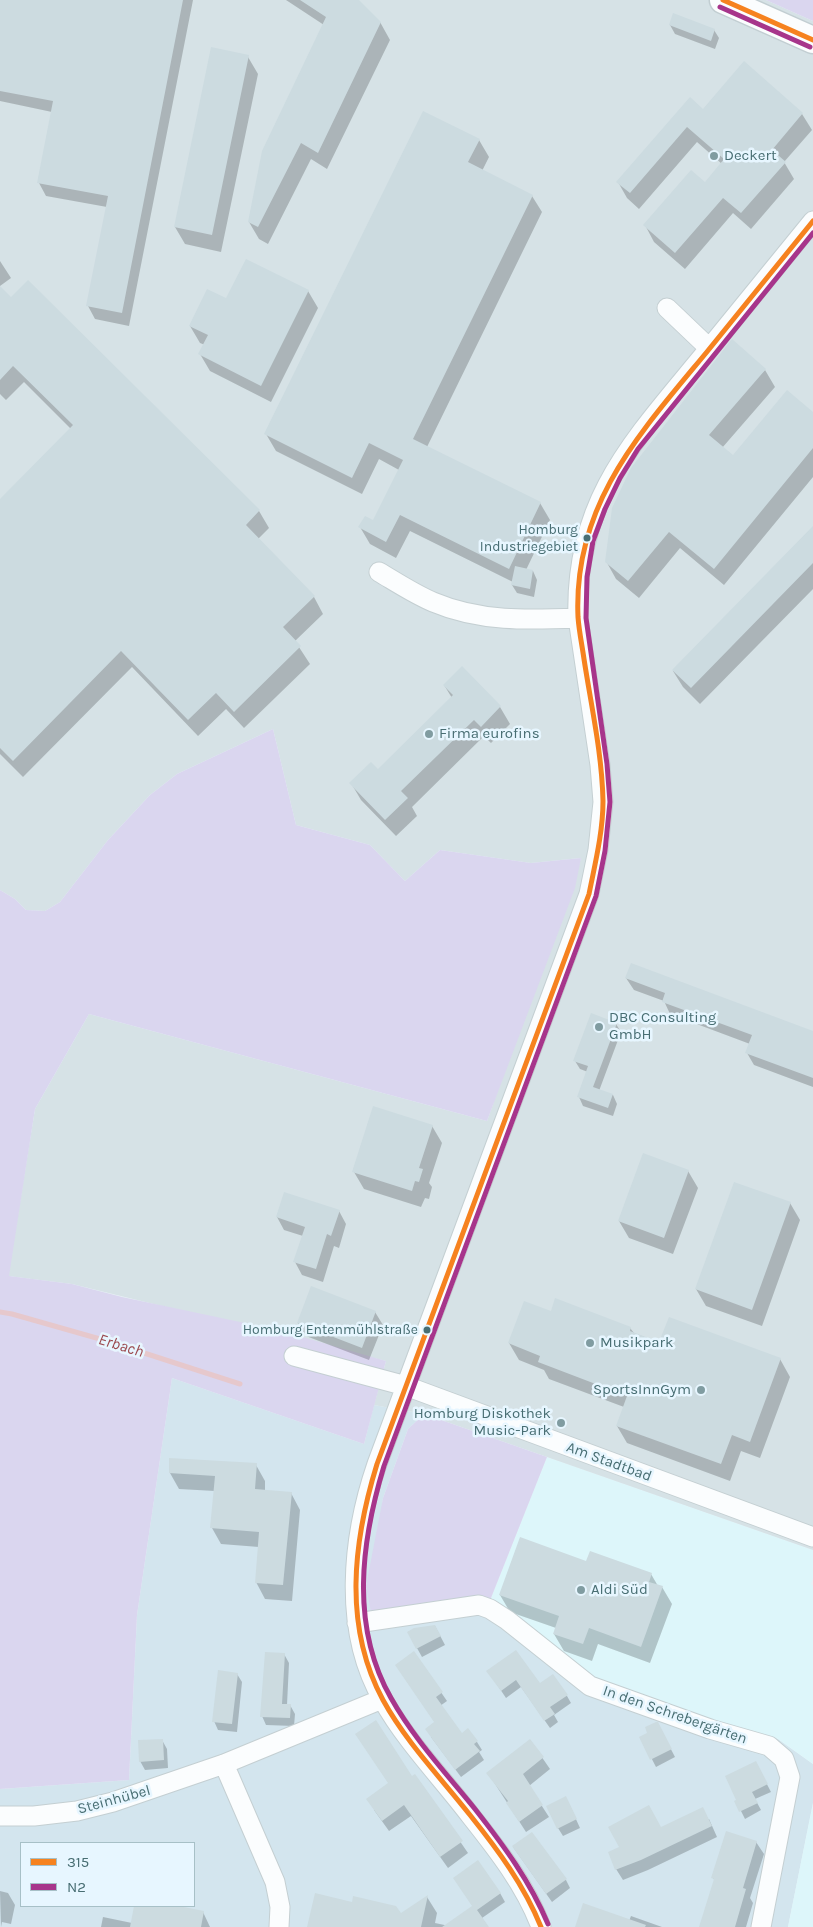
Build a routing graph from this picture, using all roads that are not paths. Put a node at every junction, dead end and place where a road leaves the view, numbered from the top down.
1 (723, 0) edge
2 (813, 40) edge
3 (813, 221) edge
4 (667, 308) dead end
5 (709, 348) junction
6 (379, 572) dead end
7 (578, 618) junction
8 (294, 1356) dead end
9 (406, 1386) junction
10 (813, 1537) edge
11 (357, 1623) junction
12 (382, 1699) junction
13 (224, 1764) junction
14 (0, 1816) edge
15 (279, 1927) edge
16 (541, 1927) edge
17 (761, 1927) edge

1 - 2 street
3 - 5 street
4 - 5 street
5 - 7 street
6 - 7 street
7 - 9 street
8 - 9 street, Am Stadtbad
9 - 10 street, Am Stadtbad
9 - 11 street
11 - 12 street
11 - 17 street, In den Schrebergärten
12 - 13 street, Steinhübel
12 - 16 street
13 - 14 street, Steinhübel
13 - 15 street

